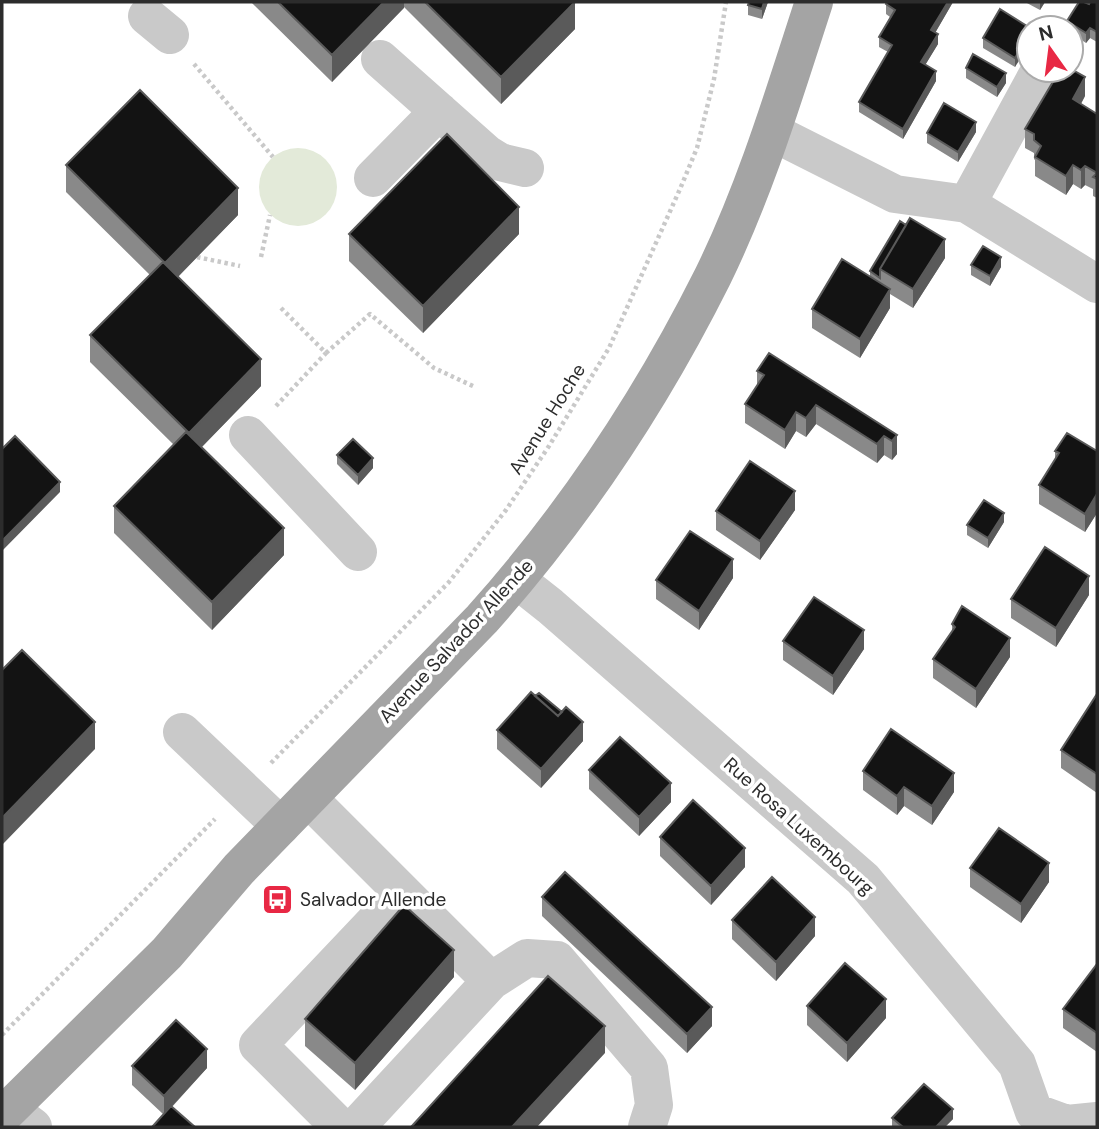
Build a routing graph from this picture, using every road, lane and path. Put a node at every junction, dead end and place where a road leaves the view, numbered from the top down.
1 (726, 2) edge
2 (814, 2) edge
3 (158, 25) dead end
4 (380, 59) dead end
5 (1032, 84) edge
6 (439, 111) junction
7 (772, 132) junction
8 (273, 157) dead end
9 (525, 168) dead end
10 (373, 178) dead end
11 (967, 204) junction
12 (270, 215) dead end
13 (197, 257) edge
14 (261, 257) dead end
15 (240, 265) dead end
16 (1097, 284) edge
17 (279, 306) dead end
18 (326, 354) junction
19 (475, 387) dead end
20 (248, 435) joint
21 (358, 552) dead end
22 (517, 580) junction
23 (182, 732) dead end
24 (269, 765) dead end
25 (308, 798) junction
26 (223, 811) dead end
27 (281, 826) junction
28 (402, 893) junction
29 (491, 982) junction
30 (2, 1035) edge
31 (15, 1117) edge
32 (1028, 1119) edge
33 (1097, 1121) edge
34 (340, 1127) edge
35 (356, 1127) edge
36 (647, 1127) edge

1 - 24 path, Avenue Hoche
2 - 7 main road, Avenue Salvador Allende
3 - 8 path
4 - 6 street
5 - 11 street
6 - 9 street
6 - 10 street
7 - 11 street
7 - 22 main road, Avenue Salvador Allende
11 - 16 street
12 - 14 path
13 - 15 path
17 - 18 path
18 - 19 path
18 - 20 path
20 - 21 street
22 - 25 main road, Avenue Salvador Allende
22 - 32 street, Rue Rosa Luxembourg
23 - 27 street
25 - 27 main road, Avenue Salvador Allende
25 - 28 street
26 - 30 path
27 - 31 main road, Avenue Salvador Allende
28 - 29 street
28 - 34 street
29 - 35 street
29 - 36 street
32 - 33 street, Rue Rosa Luxembourg

